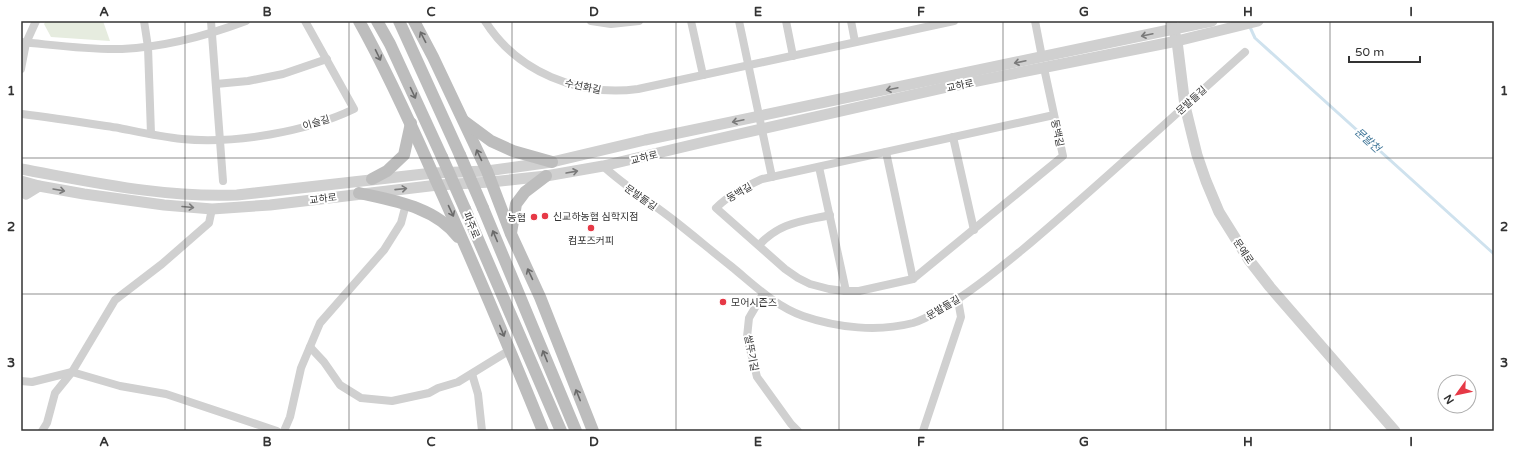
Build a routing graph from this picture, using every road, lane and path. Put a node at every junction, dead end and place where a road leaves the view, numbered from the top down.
1 (36, 21) edge
2 (144, 21) edge
3 (211, 21) edge
4 (246, 21) edge
5 (305, 21) edge
6 (359, 21) edge
7 (377, 21) edge
8 (399, 21) edge
9 (414, 21) edge
10 (484, 21) edge
11 (591, 21) edge
12 (640, 21) edge
13 (691, 21) edge
14 (739, 21) edge
15 (786, 21) edge
16 (851, 21) edge
17 (954, 21) edge
18 (1035, 21) edge
19 (1212, 21) edge
20 (1258, 21) edge
21 (922, 24) edge
22 (1172, 25) edge
23 (212, 33) junction
24 (1177, 41) junction
25 (24, 42) edge
26 (855, 42) junction
27 (148, 47) junction
28 (1245, 52) dead end
29 (793, 56) junction
30 (326, 59) junction
31 (1043, 63) junction
32 (748, 65) junction
33 (21, 69) edge
34 (703, 75) junction
35 (216, 84) junction
36 (1185, 106) junction
37 (21, 114) edge
38 (1054, 114) junction
39 (759, 116) junction
40 (463, 120) junction
41 (411, 123) junction
42 (763, 128) junction
43 (151, 134) junction
44 (953, 137) junction
45 (220, 140) junction
46 (886, 152) junction
47 (552, 162) junction
48 (603, 166) junction
49 (820, 167) junction
50 (21, 169) edge
51 (433, 173) junction
52 (489, 176) junction
53 (546, 176) junction
54 (772, 177) junction
55 (372, 179) junction
56 (223, 180) dead end
57 (21, 182) edge
58 (438, 184) junction
59 (39, 186) junction
60 (21, 189) edge
61 (359, 193) junction
62 (406, 204) junction
63 (212, 209) junction
64 (830, 215) junction
65 (974, 230) junction
66 (511, 234) junction
67 (758, 245) junction
68 (469, 250) junction
69 (913, 279) junction
70 (846, 291) junction
71 (763, 294) junction
72 (958, 300) junction
73 (310, 347) junction
74 (510, 350) junction
75 (72, 372) junction
76 (472, 374) junction
77 (21, 381) edge
78 (925, 422) junction
79 (795, 430) edge
80 (42, 431) edge
81 (276, 431) edge
82 (284, 431) edge
83 (482, 431) edge
84 (543, 431) edge
85 (561, 431) edge
86 (576, 431) edge
87 (593, 431) edge
88 (923, 431) edge
89 (926, 431) edge
90 (1395, 431) edge

1 - 25 street
2 - 27 street
3 - 23 street
4 - 23 street
5 - 30 street, 이슬길
6 -> 41 main road
7 -> 85 main road, 파주로, bridge
86 -> 8 main road, 파주로, bridge
40 -> 9 main road
10 - 34 street, 수선화길
11 - 12 street
13 - 34 street
14 - 32 street
15 - 29 street
16 - 26 street
17 - 21 street, 수선화길
18 - 31 street
19 - 22 street, 교하로
20 - 24 street, 교하로
21 - 26 street, 수선화길
22 - 24 street, 문예로
22 -> 31 street, 교하로
23 - 27 street
23 - 35 street
24 - 31 street, 교하로
24 - 36 street, 문예로
25 - 27 street
25 - 33 street
26 - 29 street, 수선화길
27 - 43 street
28 - 36 street, 문발들길
29 - 32 street, 수선화길
30 - 35 street
30 - 45 street, 이슬길
31 - 38 street, 동백길
31 -> 39 street, 교하로
31 - 42 street, 교하로
32 - 34 street, 수선화길
32 - 39 street
35 - 45 street
36 - 72 street, 문발들길
36 - 90 street, 문예로
37 - 43 street, 이슬길
38 - 44 street, 동백길
38 - 65 street, 동백길
39 - 42 street
39 -> 47 street, 교하로
40 - 47 main road
52 -> 40 main road
41 - 51 main road
41 - 55 main road
42 - 48 street, 교하로
42 - 54 street
43 - 45 street, 이슬길
44 - 46 street, 동백길
44 - 65 street
45 - 56 street
46 - 49 street, 동백길
46 - 69 street
47 - 52 street, 교하로
53 -> 48 street, 교하로
48 - 71 street, 문발들길
49 - 54 street, 동백길
49 - 64 street
50 - 55 street, 교하로
51 - 52 street, 교하로
51 - 55 street, 교하로
51 - 58 main road
52 - 53 street, 교하로
52 - 58 street, 교하로
52 - 66 main road
53 - 66 main road
54 - 67 street, 동백길
57 - 59 street, 교하로
61 -> 58 street, 교하로
58 -> 68 main road
59 - 60 street
59 -> 63 street, 교하로
61 - 62 main road
61 - 63 street, 교하로
62 - 68 main road
62 - 73 street
63 - 75 street
64 - 67 street
64 - 70 street
65 - 69 street, 동백길
87 -> 66 main road
67 - 70 street, 동백길
68 -> 74 main road
69 - 70 street, 동백길
71 - 72 street, 문발들길
71 - 79 street, 쌀뚜기길
72 - 78 street
73 - 76 street
73 - 82 street
74 - 76 street
74 - 84 main road
75 - 77 street
75 - 80 street
75 - 81 street
76 - 83 street
78 - 88 street
78 - 89 street

